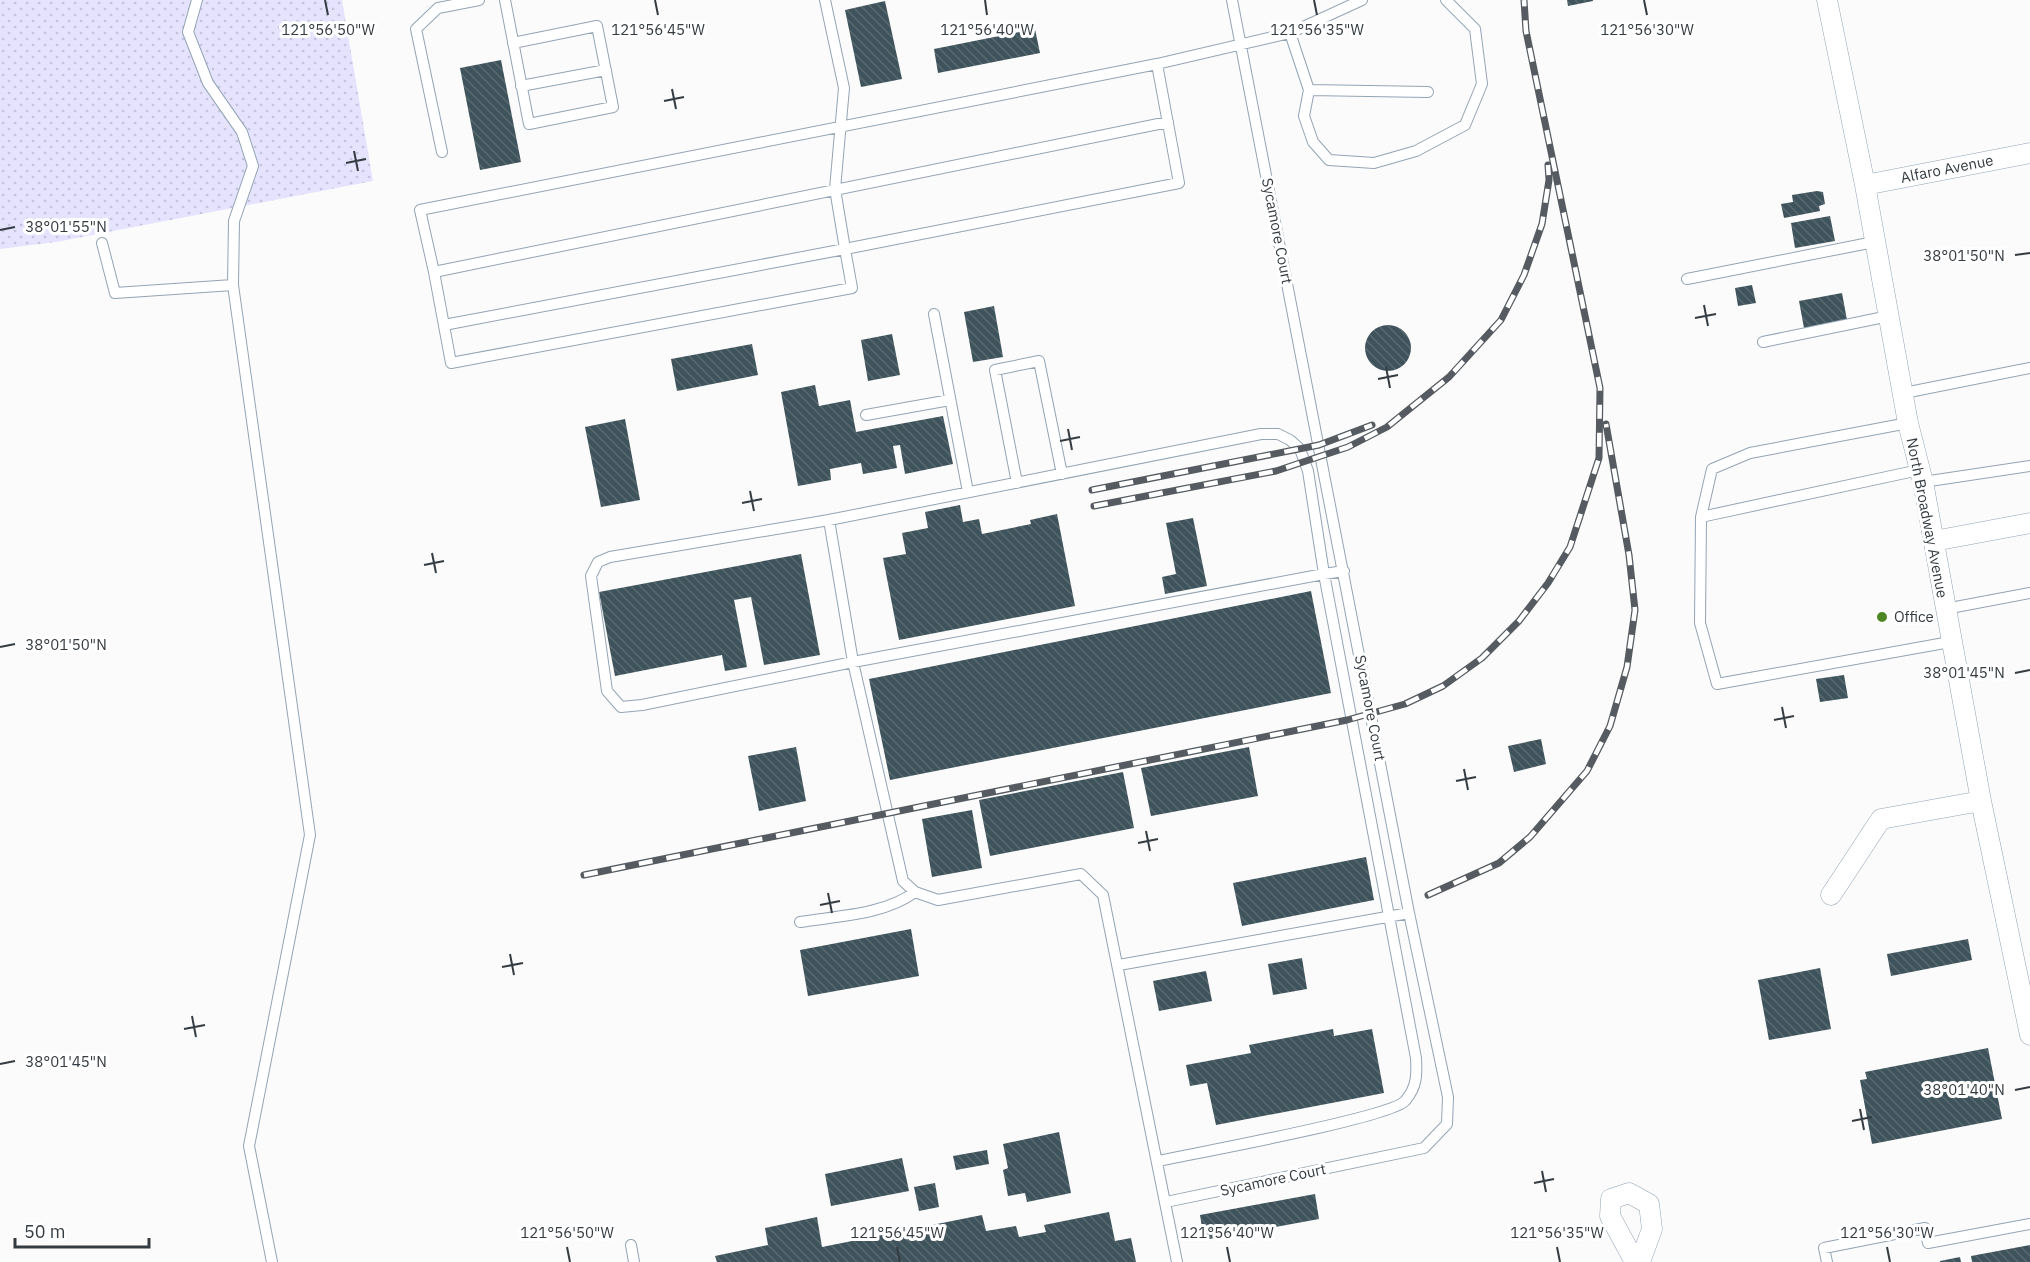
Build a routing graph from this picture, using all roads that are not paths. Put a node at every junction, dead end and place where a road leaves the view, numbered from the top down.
1 (197, 0) edge
2 (479, 0) edge
3 (505, 0) edge
4 (825, 0) edge
5 (1232, 0) edge
6 (1362, 0) edge
7 (1446, 0) edge
8 (1827, 0) edge
9 (1290, 33) junction
10 (513, 43) junction
11 (1240, 43) junction
12 (1157, 64) junction
13 (606, 70) junction
14 (521, 86) junction
15 (1309, 90) junction
16 (1428, 92) dead end
17 (1168, 122) junction
18 (841, 125) junction
19 (442, 152) dead end
20 (2030, 153) edge
21 (1865, 185) junction
22 (836, 189) junction
23 (1874, 242) junction
24 (102, 243) dead end
25 (845, 249) junction
26 (434, 272) junction
27 (1687, 279) dead end
28 (233, 285) junction
29 (934, 314) dead end
30 (1889, 316) junction
31 (444, 325) junction
32 (1763, 342) dead end
33 (2030, 368) edge
34 (1904, 393) junction
35 (950, 400) junction
36 (866, 415) dead end
37 (1908, 423) junction
38 (2030, 466) edge
39 (1062, 474) junction
40 (1921, 476) junction
41 (1017, 483) junction
42 (968, 492) junction
43 (1701, 517) junction
44 (829, 520) junction
45 (2030, 523) edge
46 (1934, 541) junction
47 (1344, 570) junction
48 (1324, 574) junction
49 (2030, 593) edge
50 (1945, 609) junction
51 (1950, 642) junction
52 (853, 662) junction
53 (1981, 801) junction
54 (915, 892) junction
55 (1831, 895) dead end
56 (1409, 913) junction
57 (1390, 916) junction
58 (800, 922) dead end
59 (2021, 938) edge
60 (1119, 965) junction
61 (2030, 1035) edge
62 (1158, 1161) junction
63 (1166, 1202) junction
64 (2030, 1224) edge
65 (631, 1245) dead end
66 (272, 1262) edge
67 (634, 1262) edge
68 (1177, 1262) edge
69 (1635, 1262) edge
70 (1640, 1262) edge
71 (1827, 1262) edge

1 - 28 lane
2 - 19 lane
3 - 10 lane
4 - 18 lane
5 - 11 lane, Sycamore Court
6 - 9 lane
7 - 15 lane
8 - 21 street, North Broadway Avenue
9 - 11 lane
9 - 15 lane
10 - 13 lane
10 - 14 lane
11 - 12 lane
11 - 47 lane, Sycamore Court
12 - 17 lane
12 - 18 lane
13 - 14 lane
13 - 14 lane
15 - 16 lane
17 - 22 lane
17 - 25 lane
18 - 22 lane
18 - 26 lane
20 - 21 street, Alfaro Avenue
21 - 23 street, North Broadway Avenue
22 - 25 lane
22 - 26 lane
23 - 27 lane
23 - 30 street, North Broadway Avenue
24 - 28 lane
25 - 31 lane
25 - 31 lane
26 - 31 lane
28 - 66 lane
29 - 35 lane
30 - 32 lane
30 - 34 street, North Broadway Avenue
33 - 34 lane
34 - 37 street, North Broadway Avenue
35 - 36 lane
35 - 42 lane
37 - 40 street, North Broadway Avenue
37 - 43 lane
38 - 40 lane
39 - 41 lane
39 - 41 lane
39 - 48 lane
40 - 43 lane
40 - 46 street, North Broadway Avenue
41 - 42 lane
42 - 44 lane
43 - 51 lane
44 - 52 lane
44 - 52 lane
45 - 46 street
46 - 50 street, North Broadway Avenue
47 - 48 lane
47 - 56 lane, Sycamore Court
48 - 52 lane
48 - 57 lane
49 - 50 lane
50 - 51 street, North Broadway Avenue
51 - 53 street, North Broadway Avenue
52 - 54 lane
53 - 55 street
53 - 59 street, North Broadway Avenue
54 - 58 lane
54 - 60 lane
56 - 57 lane
56 - 63 lane, Sycamore Court
57 - 60 lane
57 - 62 lane
59 - 61 street, North Broadway Avenue
60 - 62 lane
62 - 63 lane
63 - 68 lane
64 - 71 lane
65 - 67 lane
69 - 70 street

